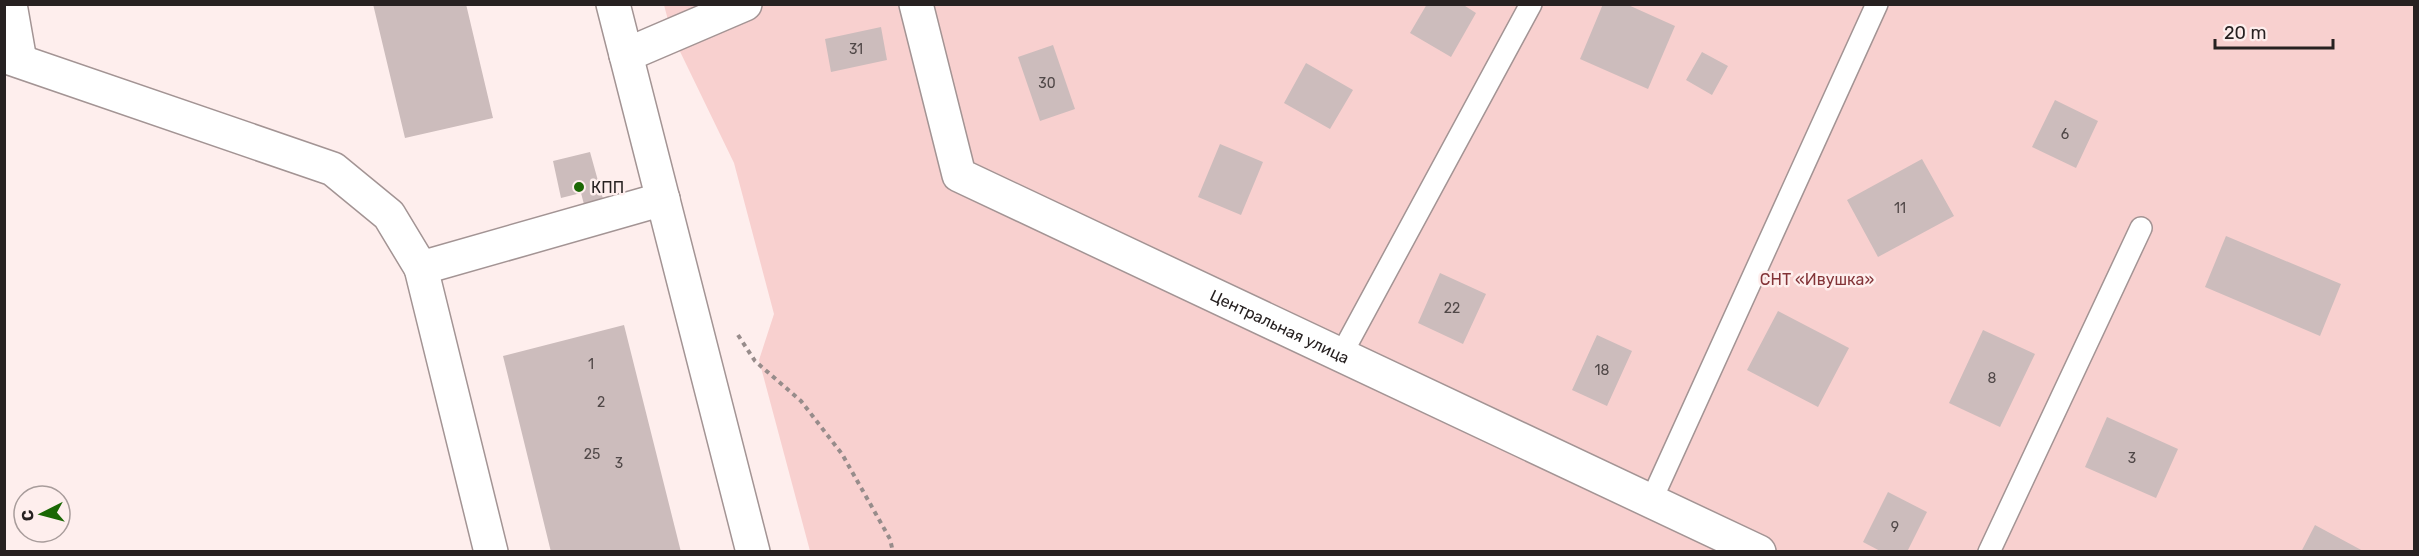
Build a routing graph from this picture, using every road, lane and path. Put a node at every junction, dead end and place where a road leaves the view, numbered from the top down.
1 (10, 4) edge
2 (613, 4) edge
3 (745, 4) edge
4 (916, 4) edge
5 (1531, 4) edge
6 (1877, 4) edge
7 (626, 55) junction
8 (12, 59) edge
9 (663, 199) junction
10 (2141, 228) dead end
11 (422, 268) junction
12 (733, 327) dead end
13 (1341, 355) junction
14 (1651, 501) junction
15 (491, 552) edge
16 (753, 552) edge
17 (893, 552) edge
18 (1759, 552) edge
19 (1989, 552) edge

1 - 8 street
2 - 7 street
3 - 7 street
4 - 13 street, Центральная улица
5 - 13 lane
6 - 14 lane
7 - 9 street
8 - 11 street
9 - 11 street
9 - 16 street
10 - 19 lane
11 - 15 street
12 - 17 path
13 - 14 street, Центральная улица
14 - 18 street, Центральная улица

